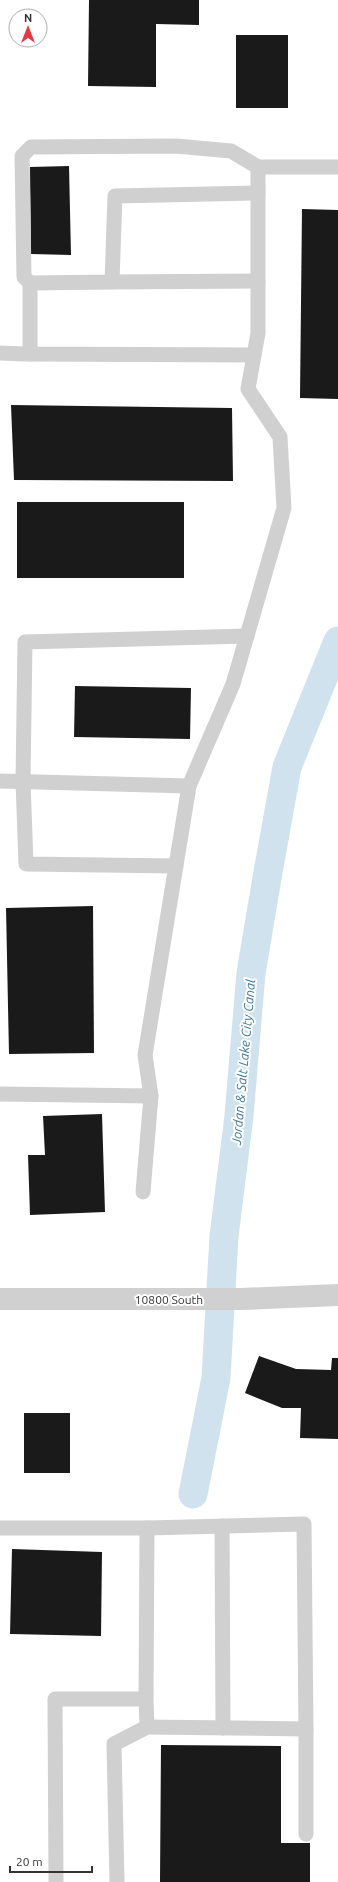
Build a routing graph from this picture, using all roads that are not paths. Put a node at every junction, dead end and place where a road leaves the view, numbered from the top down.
1 (258, 167) junction
2 (338, 167) edge
3 (258, 193) junction
4 (258, 281) junction
5 (112, 282) junction
6 (30, 283) junction
7 (0, 352) edge
8 (30, 354) junction
9 (254, 355) junction
10 (247, 636) junction
11 (0, 781) edge
12 (22, 781) junction
13 (189, 786) junction
14 (176, 866) junction
15 (0, 1094) edge
16 (151, 1096) junction
17 (143, 1192) dead end
18 (338, 1295) edge
19 (0, 1299) edge
20 (222, 1526) junction
21 (0, 1528) edge
22 (147, 1528) junction
23 (146, 1699) junction
24 (147, 1727) junction
25 (223, 1728) junction
26 (306, 1729) junction
27 (306, 1834) dead end
28 (56, 1882) edge
29 (117, 1882) edge

1 - 2 lane
1 - 3 lane
1 - 6 lane
3 - 4 lane
3 - 5 lane
4 - 5 lane
4 - 9 lane
5 - 6 lane
6 - 8 lane
7 - 8 lane
8 - 9 lane
9 - 10 lane
10 - 12 lane
10 - 13 lane
11 - 12 lane
12 - 13 lane
12 - 14 lane
13 - 14 lane
14 - 16 lane
15 - 16 lane
16 - 17 lane
18 - 19 street, 10800 South
20 - 22 lane
20 - 25 lane
20 - 26 lane
21 - 22 lane
22 - 23 lane
23 - 24 lane
23 - 28 lane
24 - 25 lane
24 - 29 lane
25 - 26 lane
26 - 27 lane

